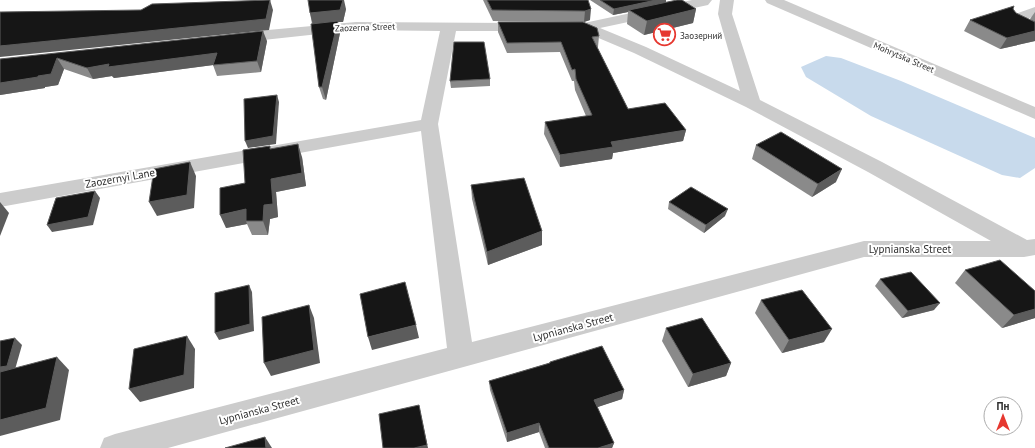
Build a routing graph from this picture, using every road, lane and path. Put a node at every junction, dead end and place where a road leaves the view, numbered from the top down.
1 (705, 0) edge
2 (727, 0) edge
3 (772, 0) edge
4 (1035, 11) edge
5 (448, 26) junction
6 (584, 27) junction
7 (1035, 30) edge
8 (225, 39) edge
9 (752, 103) junction
10 (1035, 114) edge
11 (429, 124) junction
12 (0, 200) edge
13 (1031, 251) edge
14 (461, 357) junction
15 (115, 448) edge

1 - 6 street, Zaozerna Street
2 - 9 street
3 - 10 street, Mohrytska Street
4 - 7 street
5 - 6 street, Zaozerna Street
5 - 8 street, Zaozerna Street
5 - 11 street
6 - 9 street
9 - 13 street
11 - 12 street, Zaozernyi Lane
11 - 14 street
13 - 14 street, Lypnianska Street
14 - 15 street, Lypnianska Street

